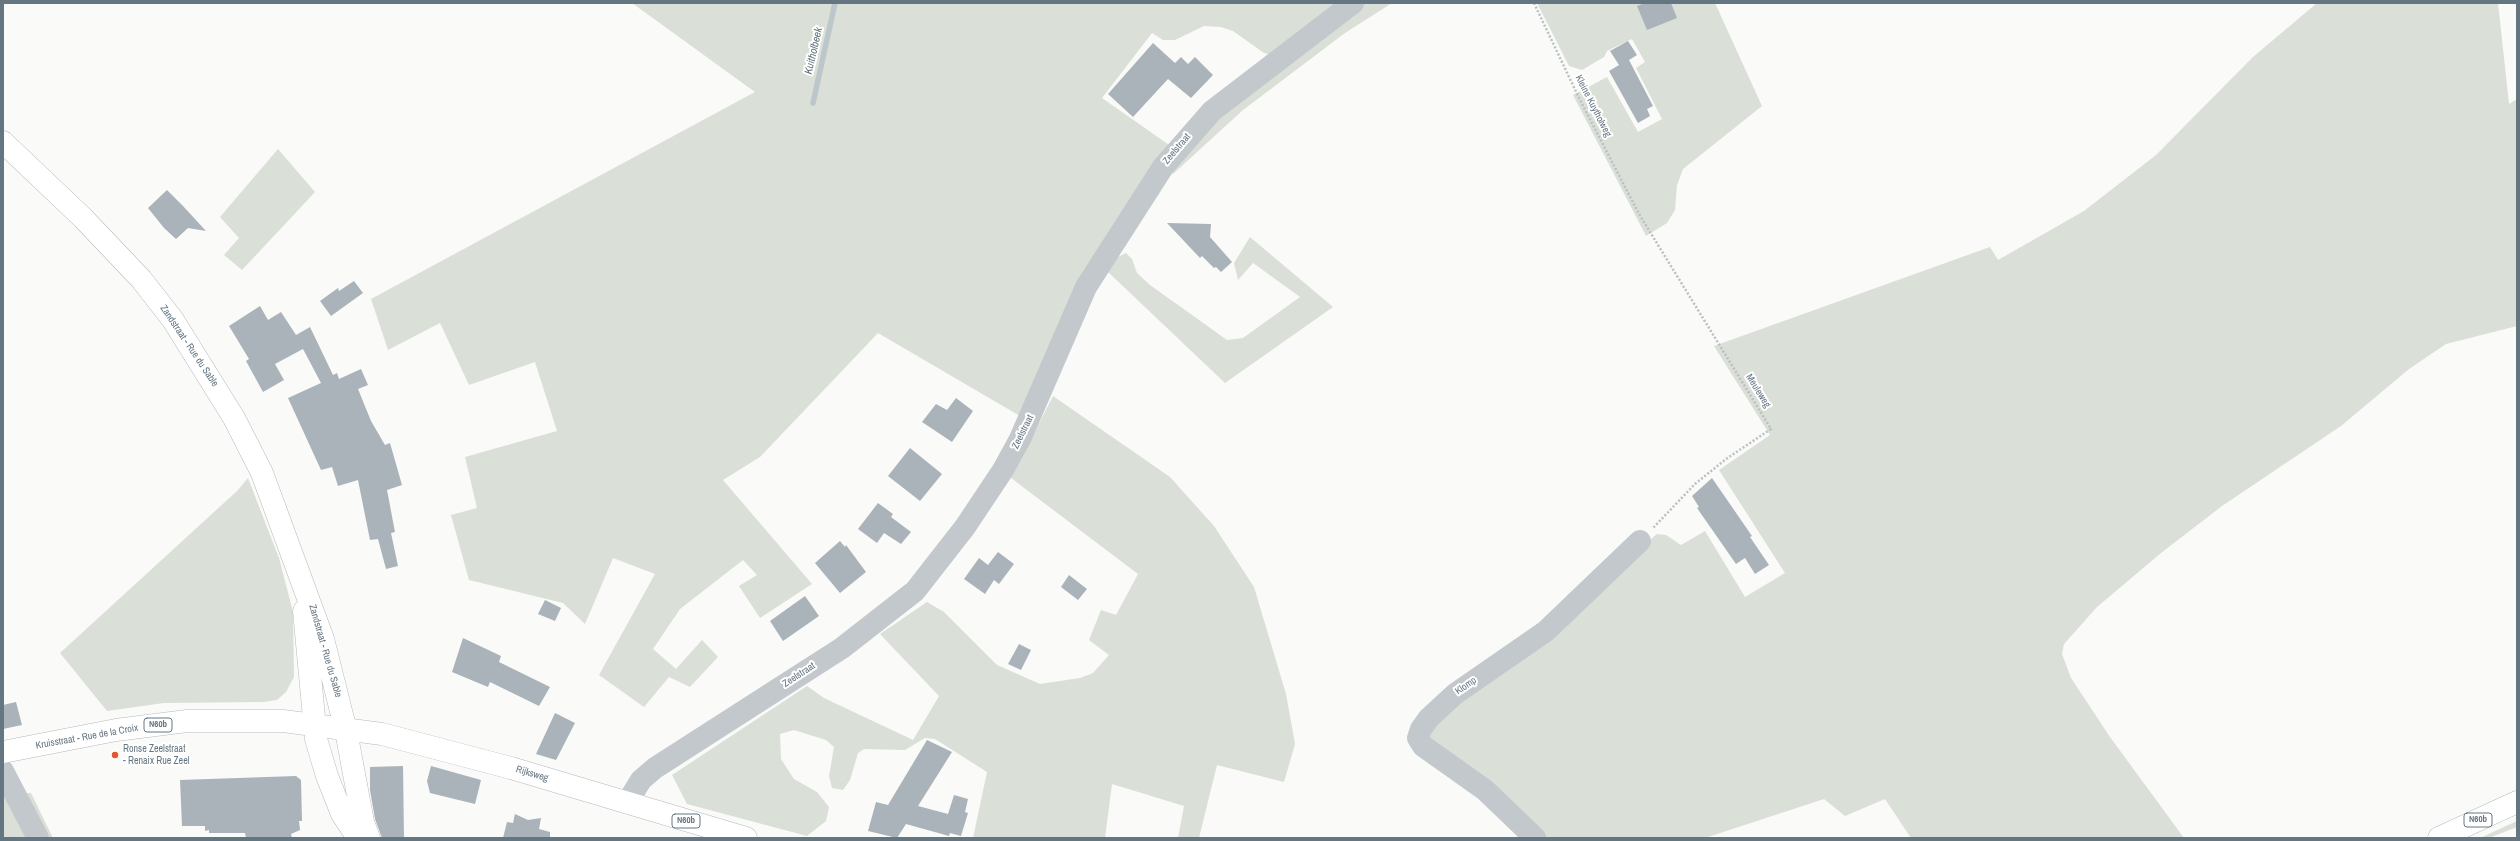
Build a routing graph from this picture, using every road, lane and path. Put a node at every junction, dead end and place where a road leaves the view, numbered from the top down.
1 (1353, 3) edge
2 (1534, 3) edge
3 (3, 142) edge
4 (1640, 214) joint
5 (1640, 541) joint
6 (298, 572) junction
7 (314, 726) junction
8 (346, 731) junction
9 (3, 752) edge
10 (3, 771) edge
11 (2517, 802) edge
12 (627, 803) junction
13 (38, 838) edge
14 (358, 838) edge
15 (369, 838) edge
16 (746, 838) edge
17 (1535, 838) edge
18 (2439, 838) edge

1 - 12 street, Zeelstraat
2 - 4 path, Kleine Kuytholweg
3 - 6 main road, Zandstraat - Rue du Sable
4 - 5 path, Meuleweg
5 - 17 street, Klomp
6 - 7 main road, Zandstraat - Rue du Sable
6 - 8 main road, Zandstraat - Rue du Sable
7 - 8 main road, Rijksweg / N60b
7 - 9 main road, Kruisstraat - Rue de la Croix / N60b
7 - 14 main road, Zandstraat - Rue du Sable
8 - 12 main road, Rijksweg / N60b
8 - 15 main road, Zandstraat - Rue du Sable
10 - 13 street
11 - 18 main road, N60b
12 - 16 main road, Rijksweg / N60b

